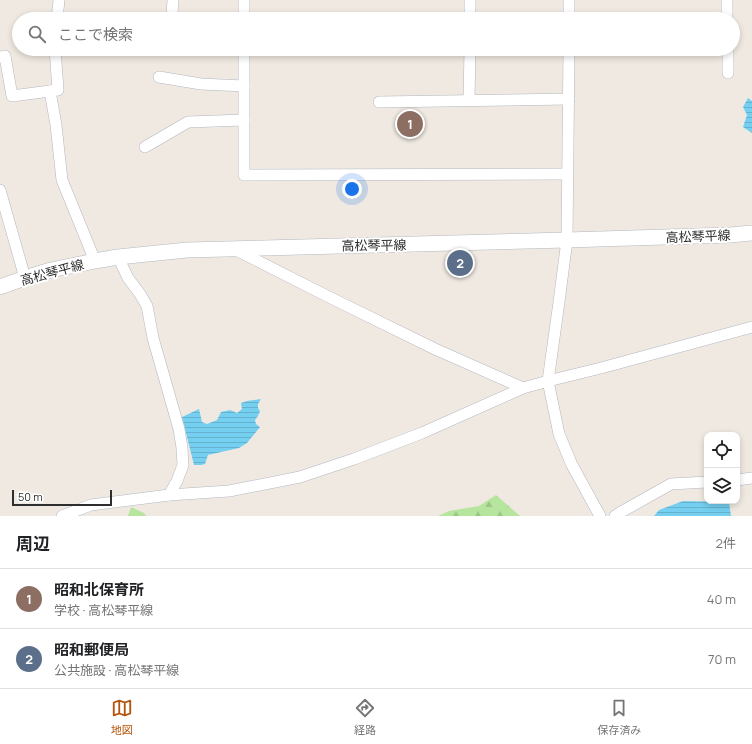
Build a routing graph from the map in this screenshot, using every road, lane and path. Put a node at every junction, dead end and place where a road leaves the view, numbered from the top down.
1 (59, 0) edge
2 (173, 0) edge
3 (244, 0) edge
4 (470, 0) edge
5 (569, 0) edge
6 (727, 0) edge
7 (58, 12) edge
8 (172, 12) edge
9 (244, 12) edge
10 (470, 12) edge
11 (569, 12) edge
12 (727, 12) edge
13 (55, 56) edge
14 (244, 56) edge
15 (470, 56) edge
16 (569, 56) edge
17 (728, 56) edge
18 (0, 57) edge
19 (728, 73) dead end
20 (159, 77) dead end
21 (244, 86) junction
22 (50, 91) junction
23 (569, 99) junction
24 (469, 100) junction
25 (379, 102) dead end
26 (244, 120) junction
27 (145, 147) dead end
28 (567, 174) junction
29 (0, 190) edge
30 (752, 233) edge
31 (567, 240) junction
32 (234, 249) junction
33 (118, 258) junction
34 (95, 261) junction
35 (25, 278) junction
36 (0, 287) edge
37 (752, 327) edge
38 (548, 381) junction
39 (523, 388) junction
40 (752, 478) edge
41 (740, 480) edge
42 (704, 482) edge
43 (169, 496) junction
44 (62, 516) edge
45 (600, 516) edge
46 (615, 516) edge

1 - 7 street
2 - 8 street
3 - 9 street
4 - 10 street
5 - 11 street
6 - 12 street
13 - 22 street
14 - 21 street
15 - 24 street
16 - 23 street
17 - 19 street
18 - 22 street
20 - 21 street
21 - 26 street
22 - 34 street
23 - 24 street
23 - 28 street
24 - 25 street
26 - 27 street
26 - 28 street
28 - 31 street
29 - 35 street
30 - 31 main road, 高松琴平線
31 - 32 main road, 高松琴平線
31 - 38 street
32 - 33 main road, 高松琴平線
32 - 39 street
33 - 34 main road, 高松琴平線
33 - 43 street
34 - 35 main road, 高松琴平線
35 - 36 main road, 高松琴平線
37 - 38 street
38 - 39 street
38 - 45 street
39 - 43 street
40 - 41 street
42 - 46 street
43 - 44 street

